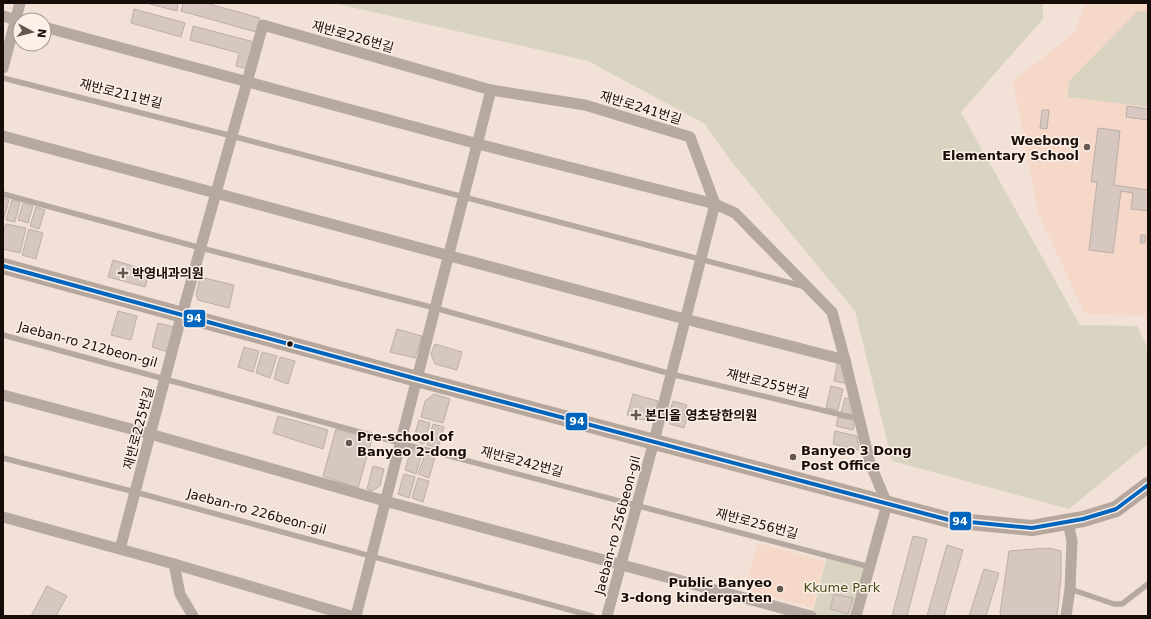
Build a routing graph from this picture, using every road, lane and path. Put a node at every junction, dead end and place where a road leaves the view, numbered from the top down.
1 (52, 29) edge
2 (12, 39) edge
3 (3, 68) edge
4 (3, 78) edge
5 (248, 81) junction
6 (491, 90) junction
7 (3, 136) edge
8 (232, 136) junction
9 (478, 144) junction
10 (216, 193) junction
11 (3, 194) edge
12 (464, 197) junction
13 (715, 204) junction
14 (201, 248) junction
15 (449, 255) junction
16 (701, 260) junction
17 (3, 266) edge
18 (809, 288) junction
19 (435, 308) junction
20 (182, 314) junction
21 (685, 320) junction
22 (3, 335) edge
23 (845, 360) junction
24 (671, 374) junction
25 (165, 379) junction
26 (417, 379) junction
27 (3, 395) edge
28 (859, 419) junction
29 (150, 434) junction
30 (654, 441) junction
31 (400, 443) junction
32 (3, 458) edge
33 (1148, 485) edge
34 (135, 492) junction
35 (385, 501) junction
36 (886, 504) junction
37 (637, 506) junction
38 (3, 517) edge
39 (1068, 522) junction
40 (120, 549) junction
41 (371, 557) junction
42 (174, 564) junction
43 (621, 565) junction
44 (870, 567) junction
45 (1148, 584) edge
46 (1070, 589) junction
47 (193, 616) edge
48 (352, 616) edge
49 (356, 616) edge
50 (592, 616) edge
51 (607, 616) edge
52 (811, 616) edge
53 (856, 616) edge
54 (1066, 616) edge

1 - 5 street
2 - 3 street
4 - 8 lane, 재반로211번길
5 - 6 street, 재반로226번길
5 - 8 street, 재반로226번길
5 - 9 street
6 - 9 street
6 - 13 street, 재반로241번길
7 - 10 street
8 - 10 street, 재반로226번길
8 - 12 lane
9 - 12 street
9 - 13 street
10 - 14 street, 재반로226번길
10 - 15 street
11 - 14 lane
12 - 15 street
12 - 16 lane
13 - 16 street
13 - 18 street
14 - 19 lane
14 - 20 street, 재반로226번길
15 - 19 street
15 - 21 street
16 - 18 lane
16 - 21 street
17 - 20 main road
18 - 23 street
19 - 24 lane
19 - 26 street
20 - 25 street, 재반로225번길
20 - 26 main road
21 - 23 street
21 - 24 street
22 - 25 lane, Jaeban-ro 212beon-gil
23 - 28 street
24 - 28 lane, 재반로255번길
24 - 30 street
25 - 29 street, 재반로225번길
25 - 31 lane
26 - 30 main road
26 - 31 street
27 - 29 street
28 - 36 street
29 - 34 street, 재반로225번길
29 - 35 street
30 - 36 main road
30 - 37 street, Jaeban-ro 256beon-gil
31 - 35 street
31 - 37 lane, 재반로242번길
32 - 34 lane
33 - 39 main road
34 - 40 street, 재반로225번길
34 - 41 lane, Jaeban-ro 226beon-gil
35 - 41 street
35 - 43 street
36 - 39 main road
36 - 44 street
37 - 43 street, Jaeban-ro 256beon-gil
37 - 44 lane, 재반로256번길
38 - 40 street
39 - 46 street
40 - 42 street
41 - 49 street
41 - 50 lane
42 - 47 street
42 - 48 street
43 - 51 street, Jaeban-ro 256beon-gil
43 - 52 street
44 - 53 street
45 - 46 lane
46 - 54 street

